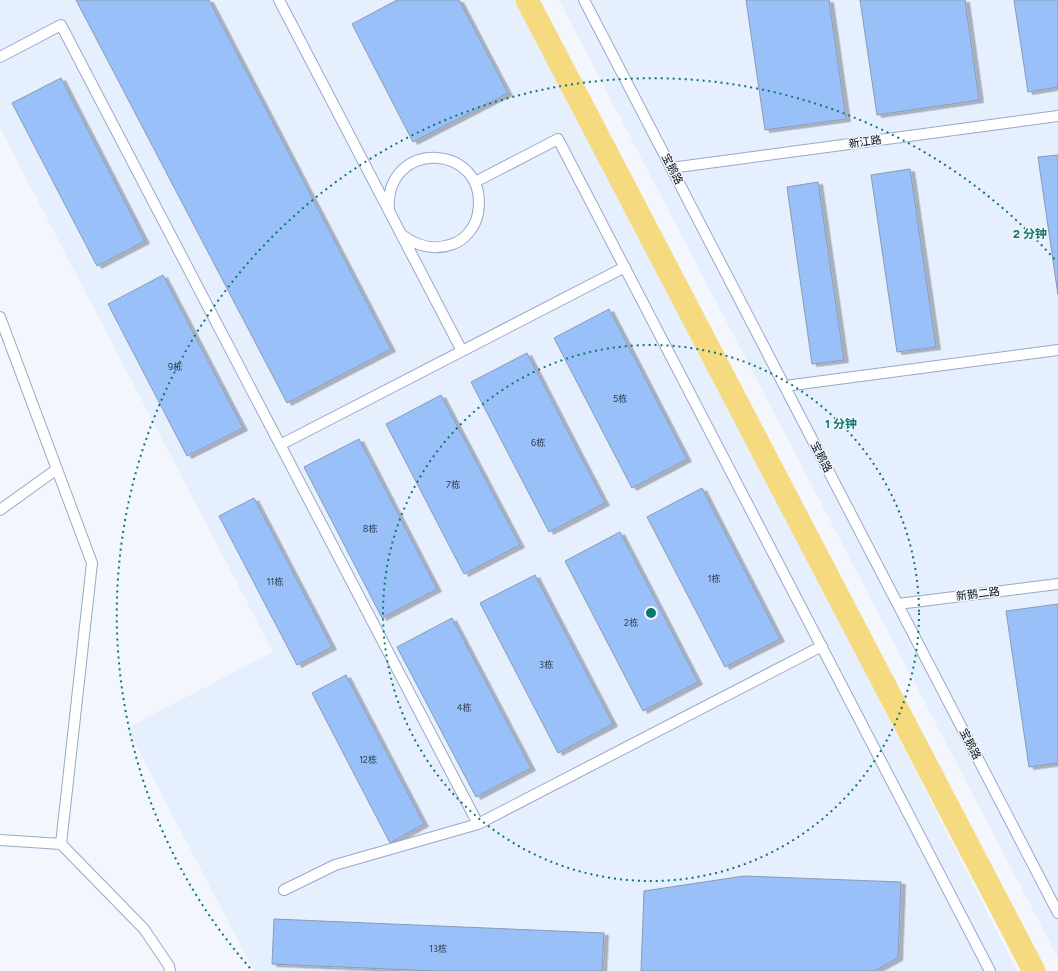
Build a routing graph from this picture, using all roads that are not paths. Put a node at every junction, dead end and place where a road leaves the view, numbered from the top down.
1 (279, 0) edge
2 (584, 0) edge
3 (0, 57) edge
4 (1058, 116) edge
5 (671, 168) junction
6 (475, 182) junction
7 (390, 212) junction
8 (400, 234) junction
9 (625, 267) junction
10 (0, 317) edge
11 (1058, 350) edge
12 (462, 351) junction
13 (784, 386) junction
14 (280, 445) junction
15 (57, 469) junction
16 (0, 510) edge
17 (1058, 584) edge
18 (898, 604) junction
19 (822, 646) junction
20 (478, 824) junction
21 (0, 840) edge
22 (61, 844) junction
23 (284, 890) dead end
24 (1058, 913) edge
25 (170, 971) edge
26 (990, 971) edge

1 - 7 lane
2 - 5 lane, 宝鹅路
3 - 14 lane
4 - 5 lane, 新江路
5 - 13 lane, 宝鹅路
6 - 7 lane
6 - 8 lane
6 - 9 lane
7 - 8 lane
8 - 12 lane
9 - 12 lane
9 - 19 lane
10 - 15 lane
11 - 13 lane
12 - 14 lane
13 - 18 lane, 宝鹅路
14 - 20 lane
15 - 16 lane
15 - 22 lane
17 - 18 lane, 新鹅二路
18 - 24 lane, 宝鹅路
19 - 20 lane
19 - 26 lane
20 - 23 lane
21 - 22 lane
22 - 25 lane

